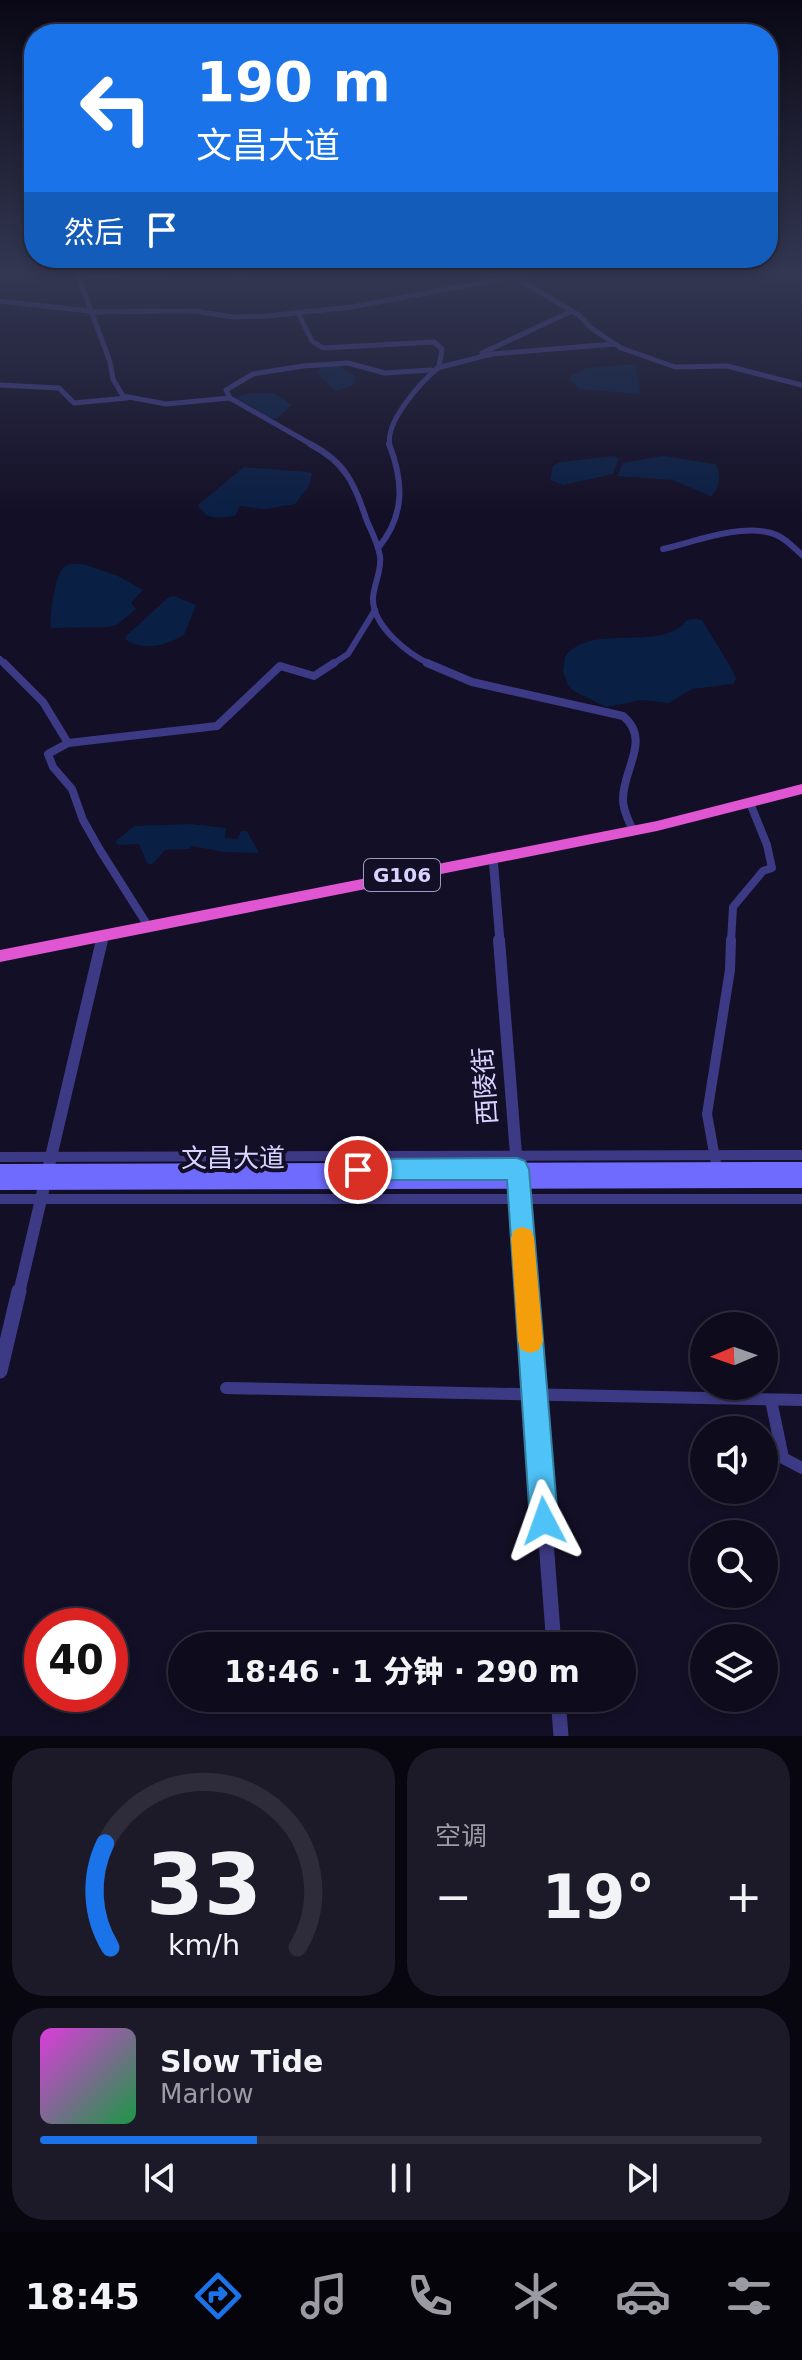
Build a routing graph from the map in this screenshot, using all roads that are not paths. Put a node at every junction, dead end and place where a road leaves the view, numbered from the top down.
1 (107, 354) edge
2 (442, 354) edge
3 (481, 354) edge
4 (501, 354) edge
5 (641, 354) edge
6 (478, 356) junction
7 (437, 369) junction
8 (0, 385) edge
9 (802, 385) edge
10 (127, 398) junction
11 (230, 398) junction
12 (378, 548) junction
13 (663, 549) dead end
14 (802, 555) edge
15 (375, 610) junction
16 (0, 659) edge
17 (68, 743) junction
18 (802, 789) edge
19 (750, 803) junction
20 (633, 831) junction
21 (493, 857) junction
22 (148, 926) junction
23 (103, 935) junction
24 (0, 956) edge
25 (802, 1155) edge
26 (0, 1157) edge
27 (716, 1162) junction
28 (517, 1168) junction
29 (802, 1169) edge
30 (0, 1171) edge
31 (46, 1177) junction
32 (802, 1181) edge
33 (0, 1183) edge
34 (519, 1198) junction
35 (0, 1199) edge
36 (802, 1199) edge
37 (0, 1371) edge
38 (226, 1388) dead end
39 (535, 1396) junction
40 (690, 1399) edge
41 (771, 1400) edge
42 (778, 1400) edge
43 (802, 1400) edge
44 (802, 1468) edge
45 (553, 1632) edge
46 (559, 1712) edge
47 (561, 1736) edge

1 - 10 street
2 - 7 street
3 - 6 street
4 - 6 street
5 - 9 street
6 - 7 street
7 - 11 street
7 - 12 street
8 - 10 street
10 - 11 street
11 - 12 street
12 - 15 street
13 - 14 street
15 - 17 street
15 - 20 street
16 - 17 street
17 - 22 street
18 - 19 highway, G106
19 - 20 highway, G106
19 - 27 street
20 - 21 highway, G106
21 - 22 highway, G106
21 - 28 street, 西陵街
22 - 23 highway, G106
23 - 24 highway, G106
23 - 31 street
25 - 27 street
26 - 31 street
27 - 28 main road, 文昌大道
27 - 29 main road, 文昌大道
28 - 31 main road, 文昌大道
28 - 31 street
28 - 32 main road, 文昌大道
28 - 34 street, 西陵街
30 - 31 main road, 文昌大道
31 - 33 main road, 文昌大道
31 - 34 street
31 - 35 street
31 - 37 street
34 - 36 street
34 - 39 street, 西陵街
38 - 39 street
39 - 40 street
39 - 45 street, 西陵街
41 - 44 street
42 - 43 street
46 - 47 street

